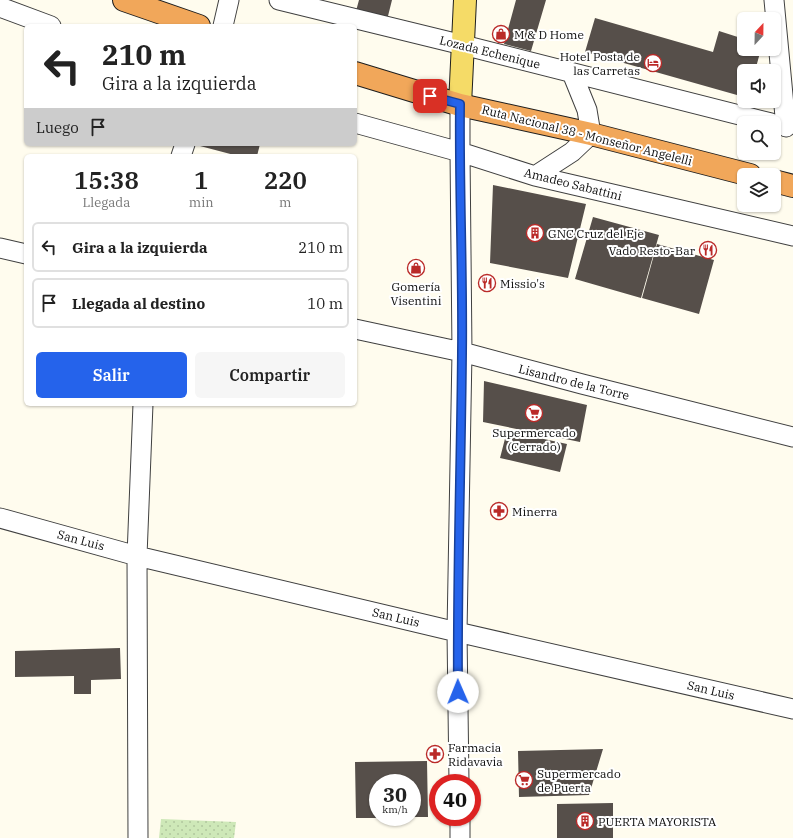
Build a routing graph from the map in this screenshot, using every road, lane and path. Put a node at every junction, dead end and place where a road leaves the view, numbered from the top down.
1 (124, 0) edge
2 (229, 0) edge
3 (279, 0) edge
4 (465, 0) edge
5 (774, 0) edge
6 (0, 8) edge
7 (45, 24) edge
8 (193, 24) edge
9 (223, 24) edge
10 (464, 45) junction
11 (572, 73) junction
12 (357, 74) edge
13 (460, 104) junction
14 (742, 116) edge
15 (780, 116) edge
16 (357, 124) edge
17 (592, 134) junction
18 (460, 152) junction
19 (737, 172) edge
20 (536, 176) junction
21 (781, 183) edge
22 (793, 186) edge
23 (793, 236) edge
24 (0, 248) edge
25 (24, 254) edge
26 (357, 329) edge
27 (462, 352) junction
28 (143, 406) edge
29 (793, 436) edge
30 (0, 518) edge
31 (137, 556) junction
32 (457, 632) junction
33 (793, 709) edge
34 (459, 774) edge
35 (460, 826) edge
36 (138, 838) edge
37 (460, 838) edge

1 - 8 highway
2 - 9 street
3 - 10 street, Lozada Echenique
4 - 10 main road
5 - 15 street
6 - 7 street
10 - 11 street, Lozada Echenique
10 - 13 main road
11 - 14 street, Lozada Echenique
11 - 17 street
12 - 13 highway, Ruta Nacional 38 - Monseñor Angelelli
13 - 17 highway, Ruta Nacional 38 - Monseñor Angelelli
13 - 18 street
16 - 18 street, Amadeo Sabattini
17 - 19 highway, Ruta Nacional 38 - Monseñor Angelelli
17 - 20 street
18 - 20 street, Amadeo Sabattini
18 - 27 street
20 - 23 street, Amadeo Sabattini
21 - 22 highway
24 - 25 street
26 - 27 street, Lisandro de la Torre
27 - 29 street, Lisandro de la Torre
27 - 32 street
28 - 31 street
30 - 31 street, San Luis
31 - 32 street, San Luis
31 - 36 street
32 - 33 street, San Luis
32 - 34 street
35 - 37 street

